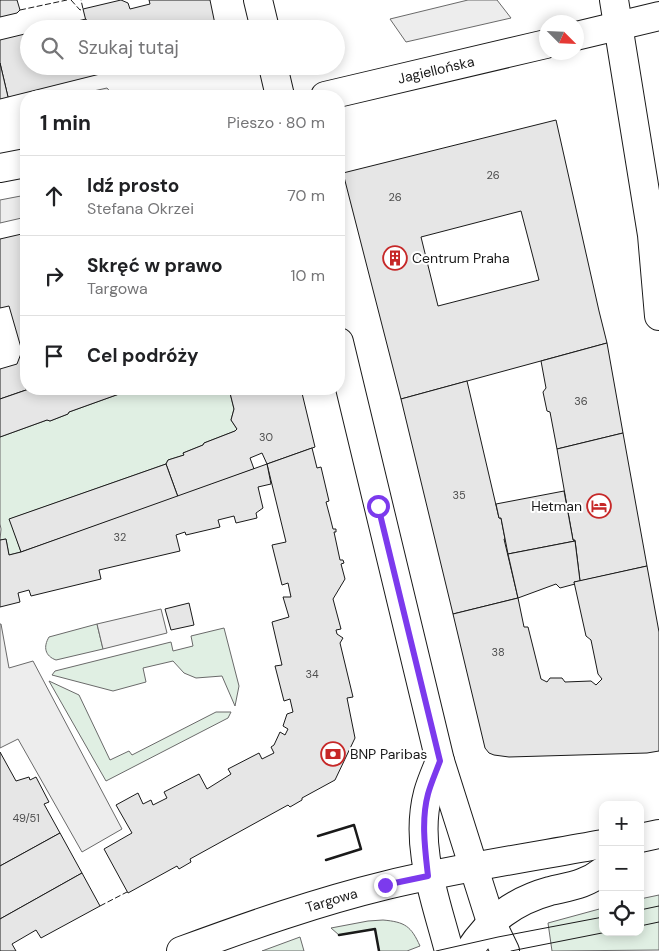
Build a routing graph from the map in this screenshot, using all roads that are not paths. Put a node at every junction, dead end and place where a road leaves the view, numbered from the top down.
1 (258, 0) edge
2 (614, 0) edge
3 (659, 16) edge
4 (263, 20) edge
5 (618, 26) junction
6 (584, 34) edge
7 (539, 46) edge
8 (275, 75) edge
9 (279, 90) edge
10 (345, 91) edge
11 (20, 163) edge
12 (0, 168) edge
13 (659, 312) edge
14 (345, 367) edge
15 (440, 761) junction
16 (599, 845) edge
17 (474, 868) junction
18 (599, 874) edge
19 (428, 876) junction
20 (491, 922) junction
21 (181, 951) edge
22 (449, 951) edge
23 (469, 951) edge
24 (505, 951) edge

1 - 4 street
2 - 5 street
3 - 5 street
5 - 6 street
5 - 13 street
7 - 10 street, Jagiellońska
8 - 9 street
11 - 12 street
14 - 15 street
15 - 17 street
15 - 19 street
16 - 17 street, Targowa
17 - 19 street, Targowa
17 - 20 street
18 - 20 street
19 - 21 street, Targowa
19 - 22 street
20 - 23 street
20 - 24 street

